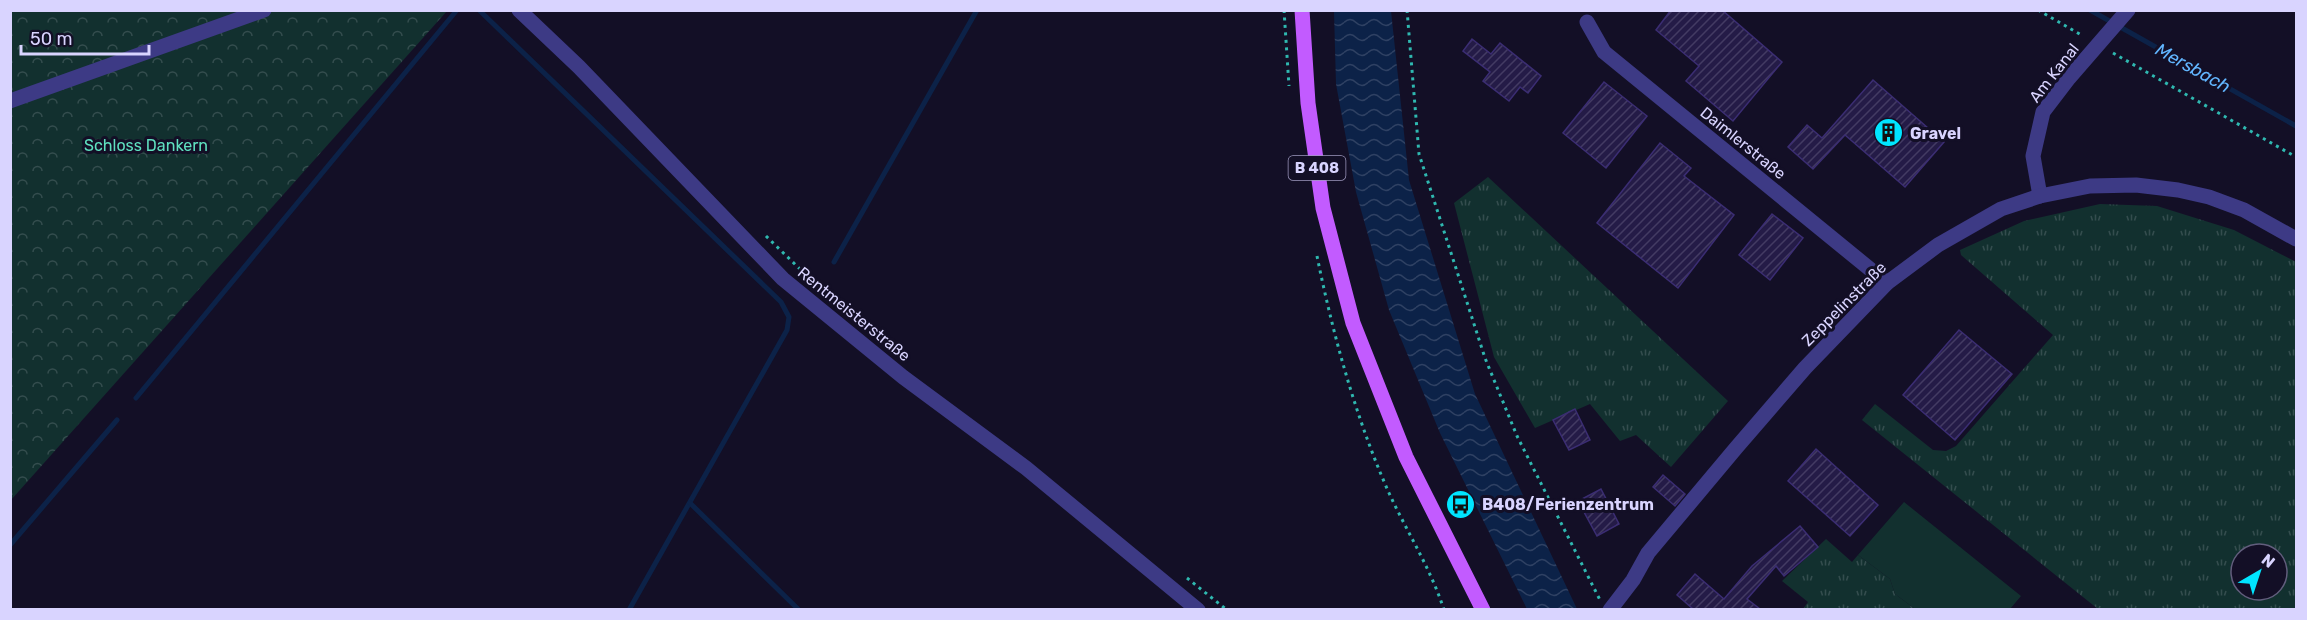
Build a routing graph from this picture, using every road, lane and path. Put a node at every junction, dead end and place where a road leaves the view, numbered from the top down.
1 (264, 10) edge
2 (519, 10) edge
3 (1302, 10) edge
4 (1407, 10) edge
5 (2038, 10) edge
6 (2128, 10) edge
7 (1587, 22) dead end
8 (2102, 41) junction
9 (10, 101) edge
10 (2296, 157) edge
11 (2040, 196) junction
12 (760, 230) dead end
13 (2296, 239) edge
14 (808, 278) dead end
15 (1887, 283) junction
16 (1181, 574) dead end
17 (1466, 577) junction
18 (1198, 609) edge
19 (1227, 609) edge
20 (1470, 609) edge
21 (1483, 609) edge
22 (1605, 609) edge
23 (1610, 609) edge

1 - 9 street
2 - 18 street, Rentmeisterstraße
3 - 17 main road, B 408
4 - 22 path
5 - 8 path
6 - 8 street, Am Kanal
7 - 15 street, Daimlerstraße
8 - 10 path
8 - 11 street, Am Kanal
11 - 13 street, Zeppelinstraße
11 - 15 street, Zeppelinstraße
12 - 14 path
15 - 23 street, Zeppelinstraße
16 - 19 path
17 - 20 main road
17 - 21 main road, B 408

